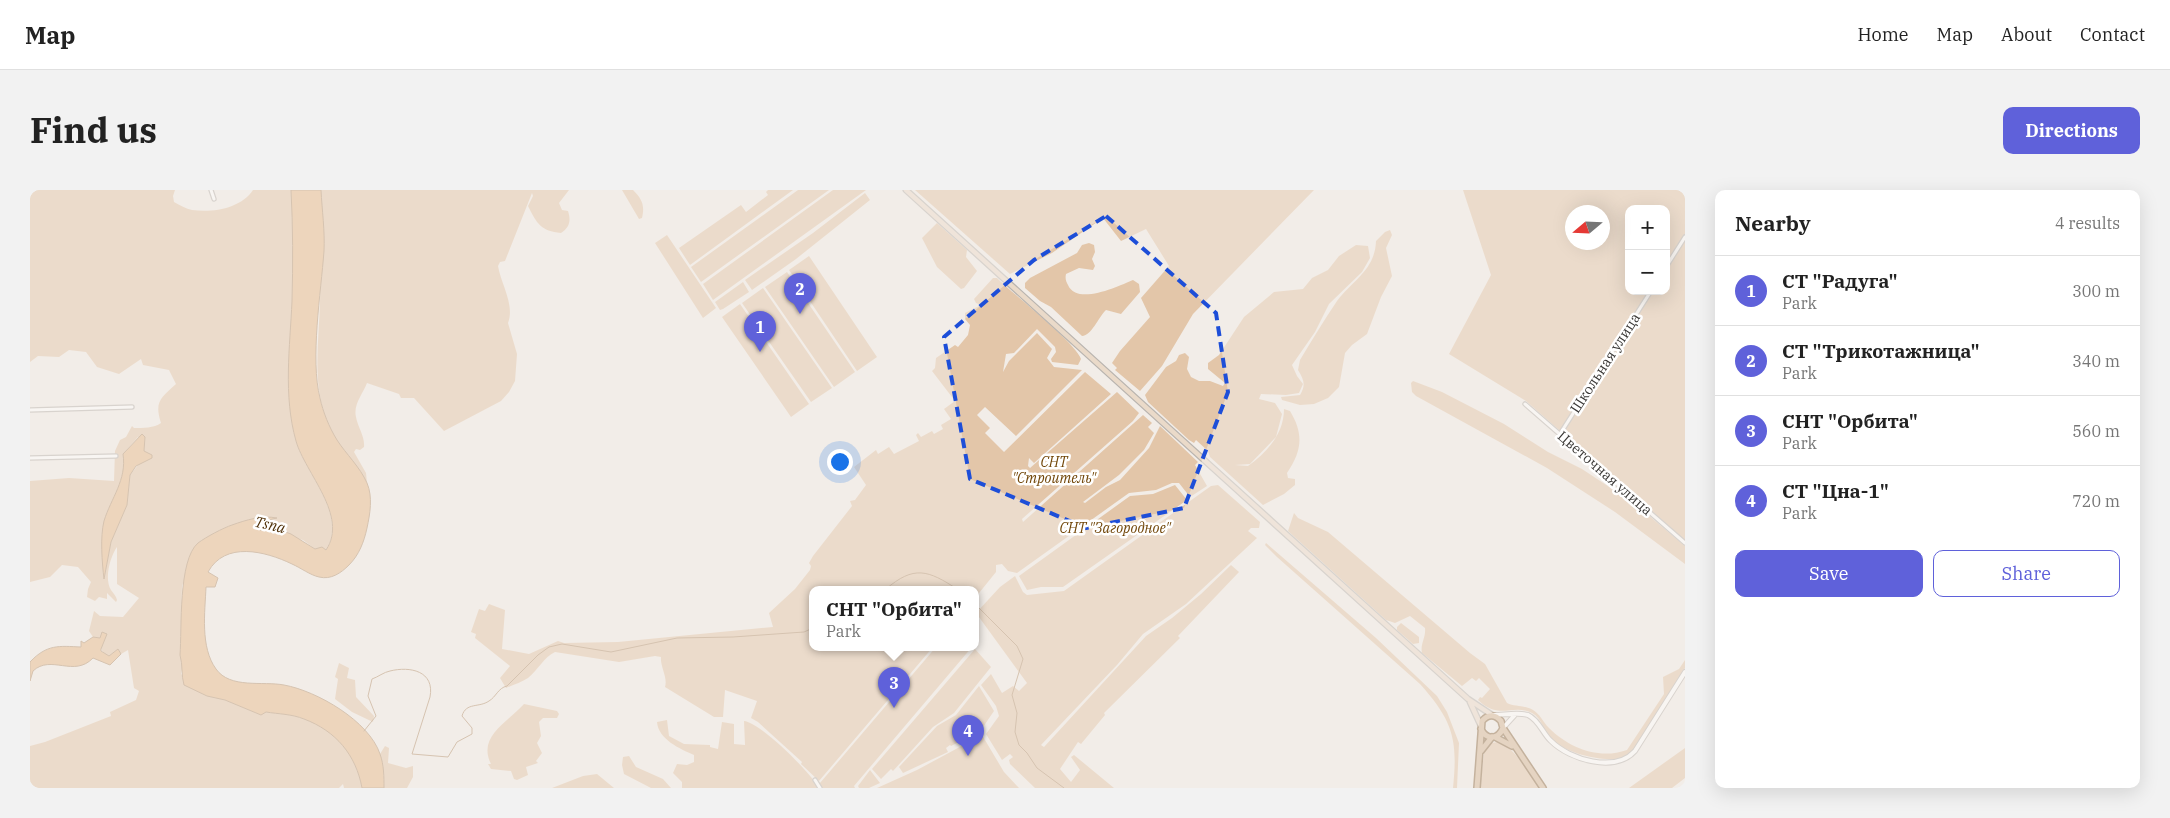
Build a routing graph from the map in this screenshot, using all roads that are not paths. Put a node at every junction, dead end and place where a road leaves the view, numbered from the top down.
1 (211, 190) edge
2 (906, 190) edge
3 (214, 199) dead end
4 (1685, 237) edge
5 (1670, 260) edge
6 (1648, 295) edge
7 (1525, 404) dead end
8 (132, 407) dead end
9 (30, 410) edge
10 (1560, 434) junction
11 (116, 456) dead end
12 (30, 458) edge
13 (1685, 543) edge
14 (1685, 672) edge
15 (1468, 699) junction
16 (1492, 715) junction
17 (1516, 715) junction
18 (1481, 728) junction
19 (1503, 728) junction
20 (1494, 737) junction
21 (1516, 750) junction
22 (1481, 751) junction
23 (815, 780) dead end
24 (820, 788) edge
25 (1477, 788) edge
26 (1543, 788) edge

1 - 3 street
2 - 15 main road
4 - 5 street
6 - 10 street, Школьная улица
7 - 10 street, Цветочная улица
8 - 9 street
10 - 13 street, Цветочная улица
11 - 12 street
14 - 17 street
15 - 16 main road
15 - 18 main road
16 - 17 street
16 - 18 main road
16 - 19 main road
17 - 19 street
18 - 20 main road
18 - 22 main road
19 - 20 main road
19 - 21 main road
20 - 21 main road
20 - 22 main road
21 - 26 main road
22 - 25 main road
23 - 24 street

